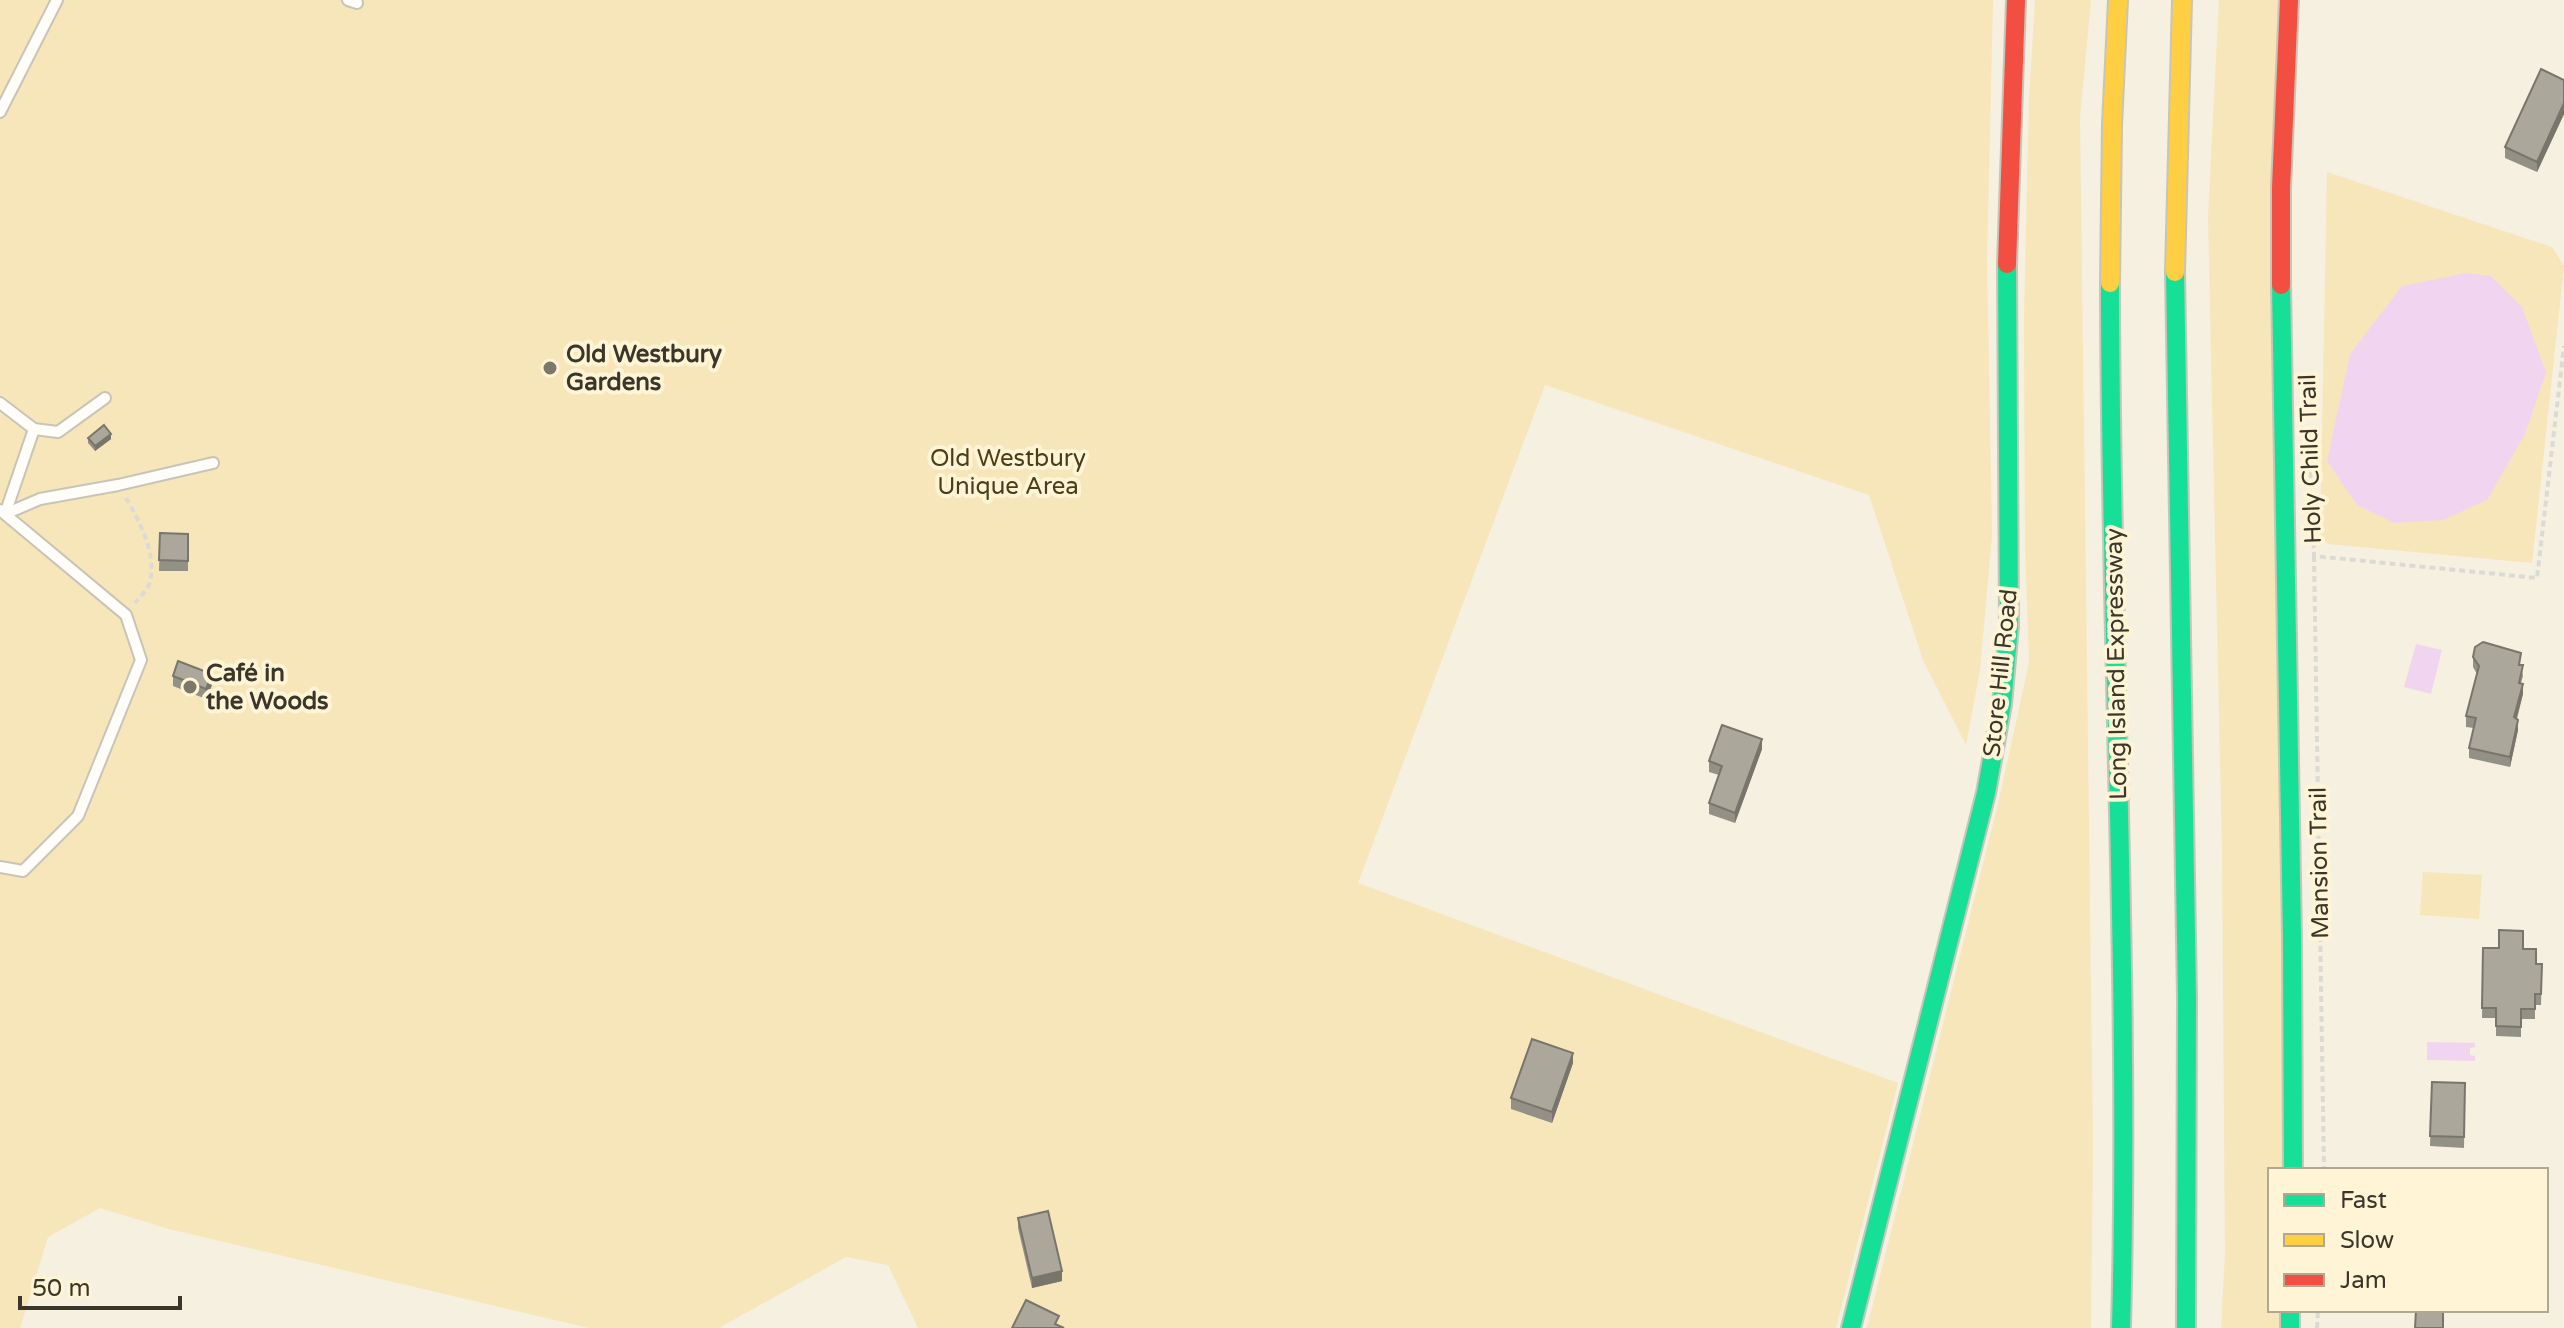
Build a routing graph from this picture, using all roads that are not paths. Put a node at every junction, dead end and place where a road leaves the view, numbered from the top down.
1 (57, 0) edge
2 (2016, 0) edge
3 (2118, 0) edge
4 (2182, 0) edge
5 (2289, 0) edge
6 (0, 112) edge
7 (105, 398) dead end
8 (0, 403) edge
9 (34, 429) junction
10 (213, 463) dead end
11 (2, 512) edge
12 (0, 867) edge
13 (2293, 1168) edge
14 (1851, 1328) edge
15 (2121, 1328) edge
16 (2186, 1328) edge

1 - 6 lane
2 - 14 main road, Store Hill Road
3 - 15 main road, Long Island Expressway
4 - 16 main road
5 - 13 main road
7 - 9 lane
8 - 9 lane
9 - 11 lane
10 - 11 lane
11 - 12 lane

